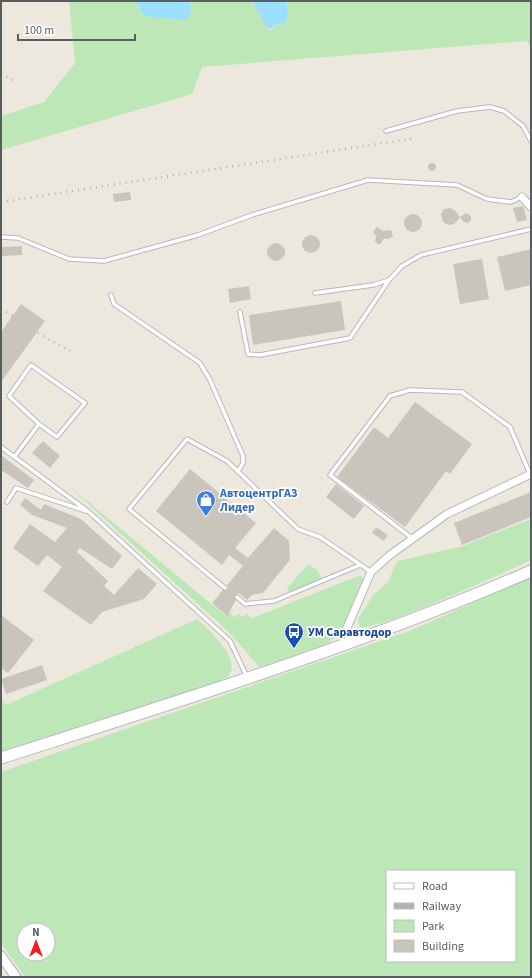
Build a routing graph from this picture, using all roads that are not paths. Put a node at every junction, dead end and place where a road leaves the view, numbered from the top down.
1 (386, 131) dead end
2 (531, 141) edge
3 (522, 197) joint
4 (531, 207) edge
5 (531, 229) edge
6 (1, 237) edge
7 (389, 280) junction
8 (315, 293) dead end
9 (110, 295) dead end
10 (240, 312) dead end
11 (39, 424) junction
12 (1, 447) edge
13 (15, 456) junction
14 (238, 471) junction
15 (530, 474) edge
16 (6, 502) dead end
17 (89, 512) junction
18 (413, 539) junction
19 (360, 565) junction
20 (531, 571) edge
21 (371, 572) junction
22 (225, 588) dead end
23 (237, 597) dead end
24 (350, 642) junction
25 (248, 678) junction
26 (1, 758) edge
27 (1, 956) edge
28 (16, 977) edge

1 - 2 lane
3 - 4 street
3 - 6 lane
5 - 7 lane
7 - 8 lane
7 - 10 lane
9 - 14 lane
11 - 11 lane
11 - 13 lane
12 - 13 lane
13 - 17 lane
14 - 19 lane
14 - 22 lane
15 - 18 street
15 - 18 lane
16 - 17 lane
17 - 25 lane
18 - 21 street
19 - 21 lane
19 - 23 lane
20 - 24 main road
21 - 24 street
24 - 25 main road
25 - 26 main road
27 - 28 street

